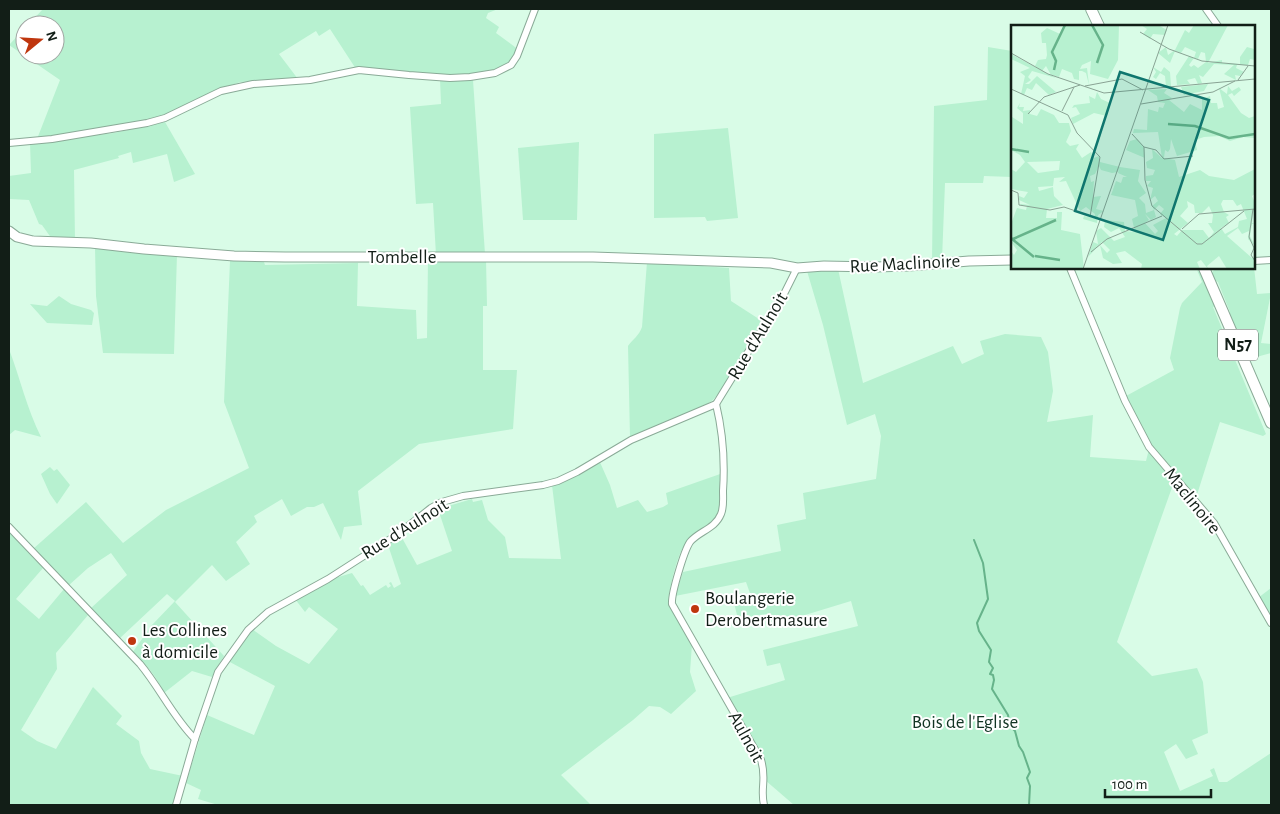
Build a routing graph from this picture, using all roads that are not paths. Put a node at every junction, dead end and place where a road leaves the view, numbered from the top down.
1 (535, 9) edge
2 (1091, 9) edge
3 (1206, 9) edge
4 (1099, 25) edge
5 (1217, 25) edge
6 (9, 144) edge
7 (9, 231) edge
8 (1011, 260) edge
9 (1271, 260) edge
10 (1255, 261) edge
11 (797, 268) junction
12 (1070, 269) edge
13 (1204, 269) edge
14 (716, 404) junction
15 (1271, 423) edge
16 (9, 527) edge
17 (1271, 623) edge
18 (195, 740) junction
19 (176, 805) edge
20 (764, 805) edge

1 - 6 street
2 - 4 main road
3 - 5 street
7 - 11 street, Tombelle
8 - 11 street, Rue Maclinoire
9 - 10 street
11 - 14 street, Rue d'Aulnoit
12 - 17 street, Maclinoire
13 - 15 main road, N57
14 - 18 street, Rue d'Aulnoit
14 - 20 street, Aulnoit
16 - 18 street
18 - 19 street, Rue d'Aulnoit

